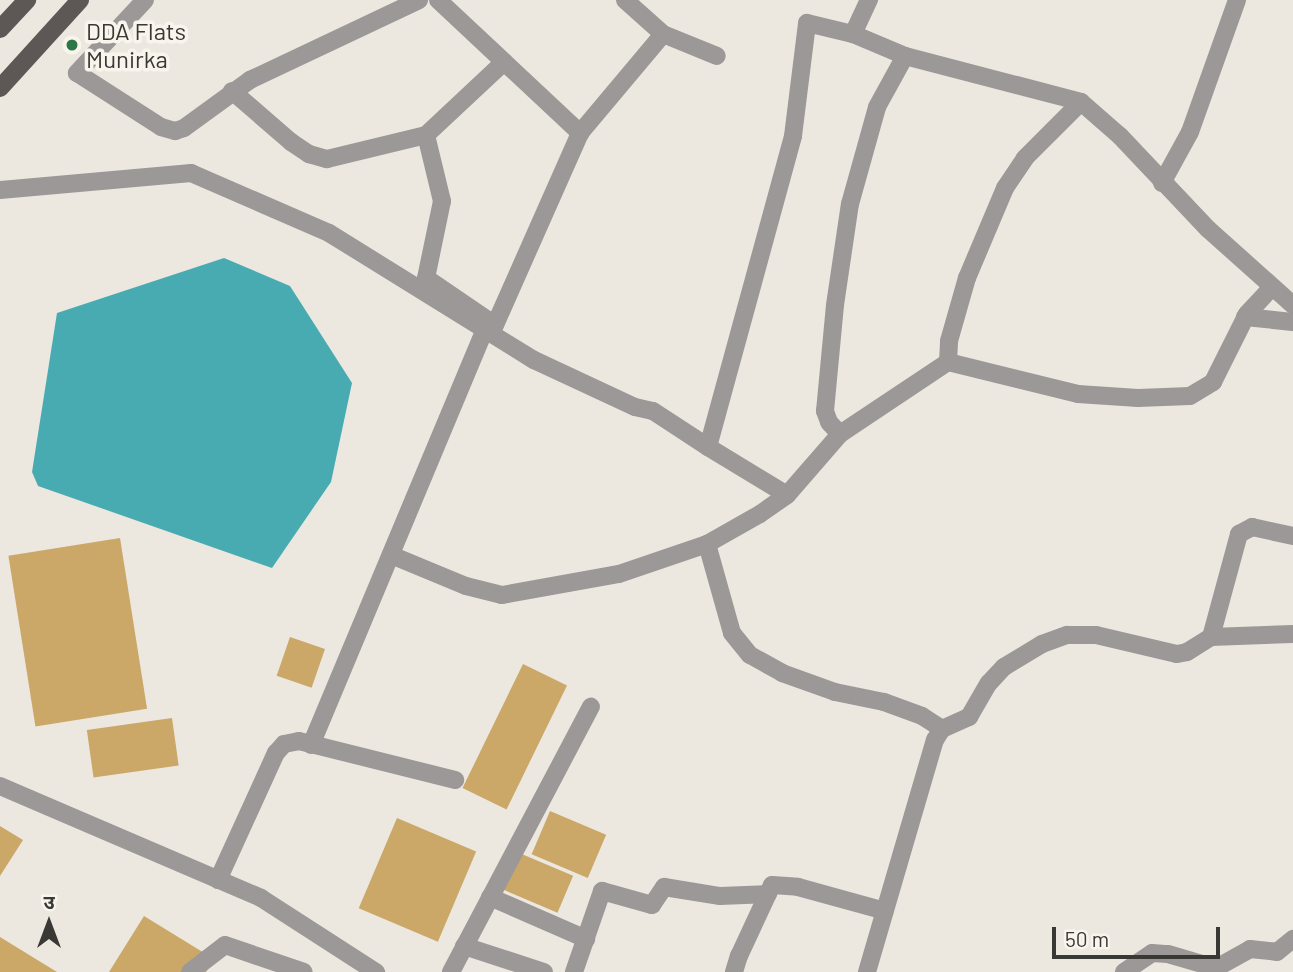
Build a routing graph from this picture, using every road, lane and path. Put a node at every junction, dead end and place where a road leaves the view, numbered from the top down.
1 (27, 0) edge
2 (80, 0) edge
3 (145, 0) edge
4 (419, 0) edge
5 (438, 0) edge
6 (625, 0) edge
7 (869, 0) edge
8 (1237, 0) edge
9 (0, 29) edge
10 (663, 34) junction
11 (853, 34) junction
12 (717, 56) dead end
13 (905, 56) junction
14 (504, 62) junction
15 (0, 88) edge
16 (232, 90) junction
17 (1081, 102) junction
18 (580, 133) junction
19 (426, 135) junction
20 (1162, 183) junction
21 (0, 190) edge
22 (1271, 288) junction
23 (1293, 305) edge
24 (1245, 317) junction
25 (1293, 322) edge
26 (485, 330) junction
27 (948, 362) junction
28 (840, 434) junction
29 (708, 447) junction
30 (788, 495) junction
31 (1293, 536) edge
32 (708, 544) junction
33 (391, 555) junction
34 (1293, 634) edge
35 (1211, 637) junction
36 (590, 707) dead end
37 (942, 729) junction
38 (311, 745) junction
39 (455, 780) dead end
40 (0, 786) edge
41 (218, 880) junction
42 (768, 894) junction
43 (490, 897) junction
44 (885, 911) junction
45 (586, 939) junction
46 (1293, 939) edge
47 (464, 946) junction
48 (190, 972) edge
49 (304, 972) edge
50 (376, 972) edge
51 (451, 972) edge
52 (544, 972) edge
53 (574, 972) edge
54 (734, 972) edge
55 (867, 972) edge
56 (1124, 972) edge

1 - 9 main road
2 - 15 main road
3 - 16 street
4 - 16 street
5 - 14 street
6 - 10 street
7 - 11 street
8 - 20 street
10 - 12 street
10 - 18 street
11 - 13 street
11 - 29 street
13 - 17 street
13 - 28 street
14 - 18 street
14 - 19 street
16 - 19 street
17 - 20 street
17 - 27 street
18 - 19 street
20 - 22 street
21 - 26 street
22 - 23 street
22 - 24 street
24 - 25 street
24 - 27 street
26 - 29 street
26 - 33 street
27 - 28 street
28 - 30 street
29 - 30 street
30 - 32 street
31 - 35 street
32 - 33 street
32 - 37 street
33 - 38 street
34 - 35 street
35 - 37 street
36 - 43 street
37 - 44 street
38 - 39 street
38 - 41 street
40 - 41 street
41 - 50 street
42 - 44 street
42 - 45 street
42 - 54 street
43 - 45 street
43 - 47 street
44 - 55 street
45 - 53 street
46 - 56 street
47 - 51 street
47 - 52 street
48 - 49 street

